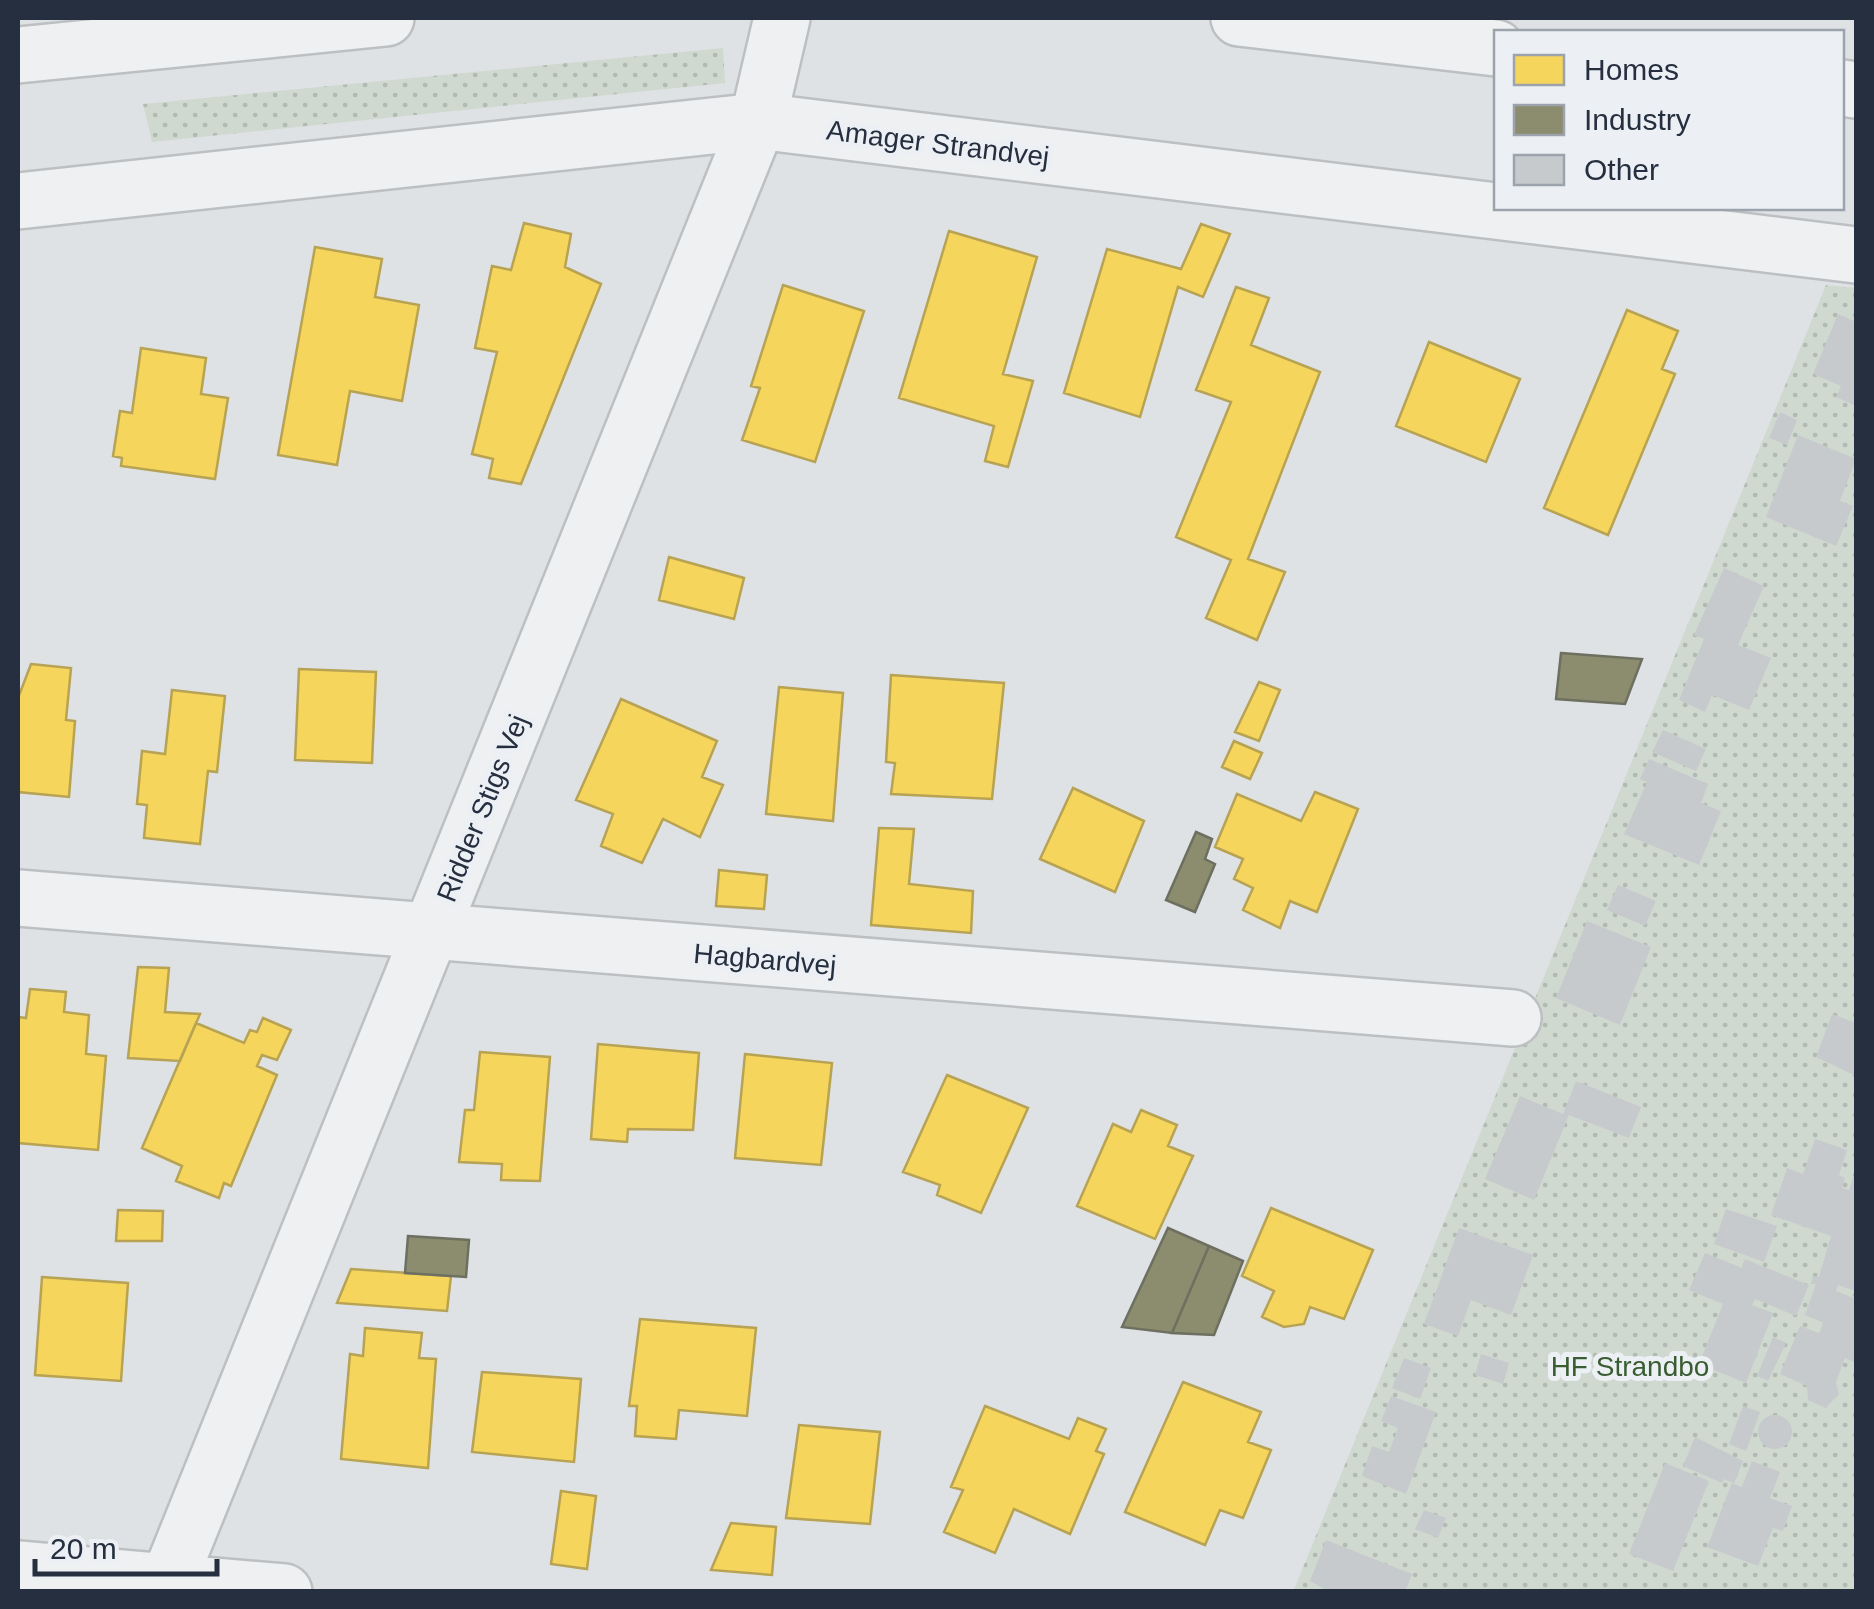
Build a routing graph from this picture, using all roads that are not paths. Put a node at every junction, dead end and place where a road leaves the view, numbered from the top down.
1 (386, 18) edge
2 (782, 18) edge
3 (1239, 18) edge
4 (1494, 48) edge
5 (18, 55) edge
6 (758, 122) junction
7 (18, 200) edge
8 (1856, 254) edge
9 (18, 898) edge
10 (432, 932) junction
11 (1512, 1018) dead end
12 (18, 1569) edge
13 (166, 1586) edge
14 (284, 1592) edge

1 - 5 street
2 - 6 street, Ridder Stigs Vej
3 - 4 street
6 - 7 street, Amager Strandvej
6 - 8 street, Amager Strandvej
6 - 10 street, Ridder Stigs Vej
9 - 10 street, Hagbardvej
10 - 11 street, Hagbardvej
10 - 13 street, Ridder Stigs Vej
12 - 13 street
13 - 14 street

